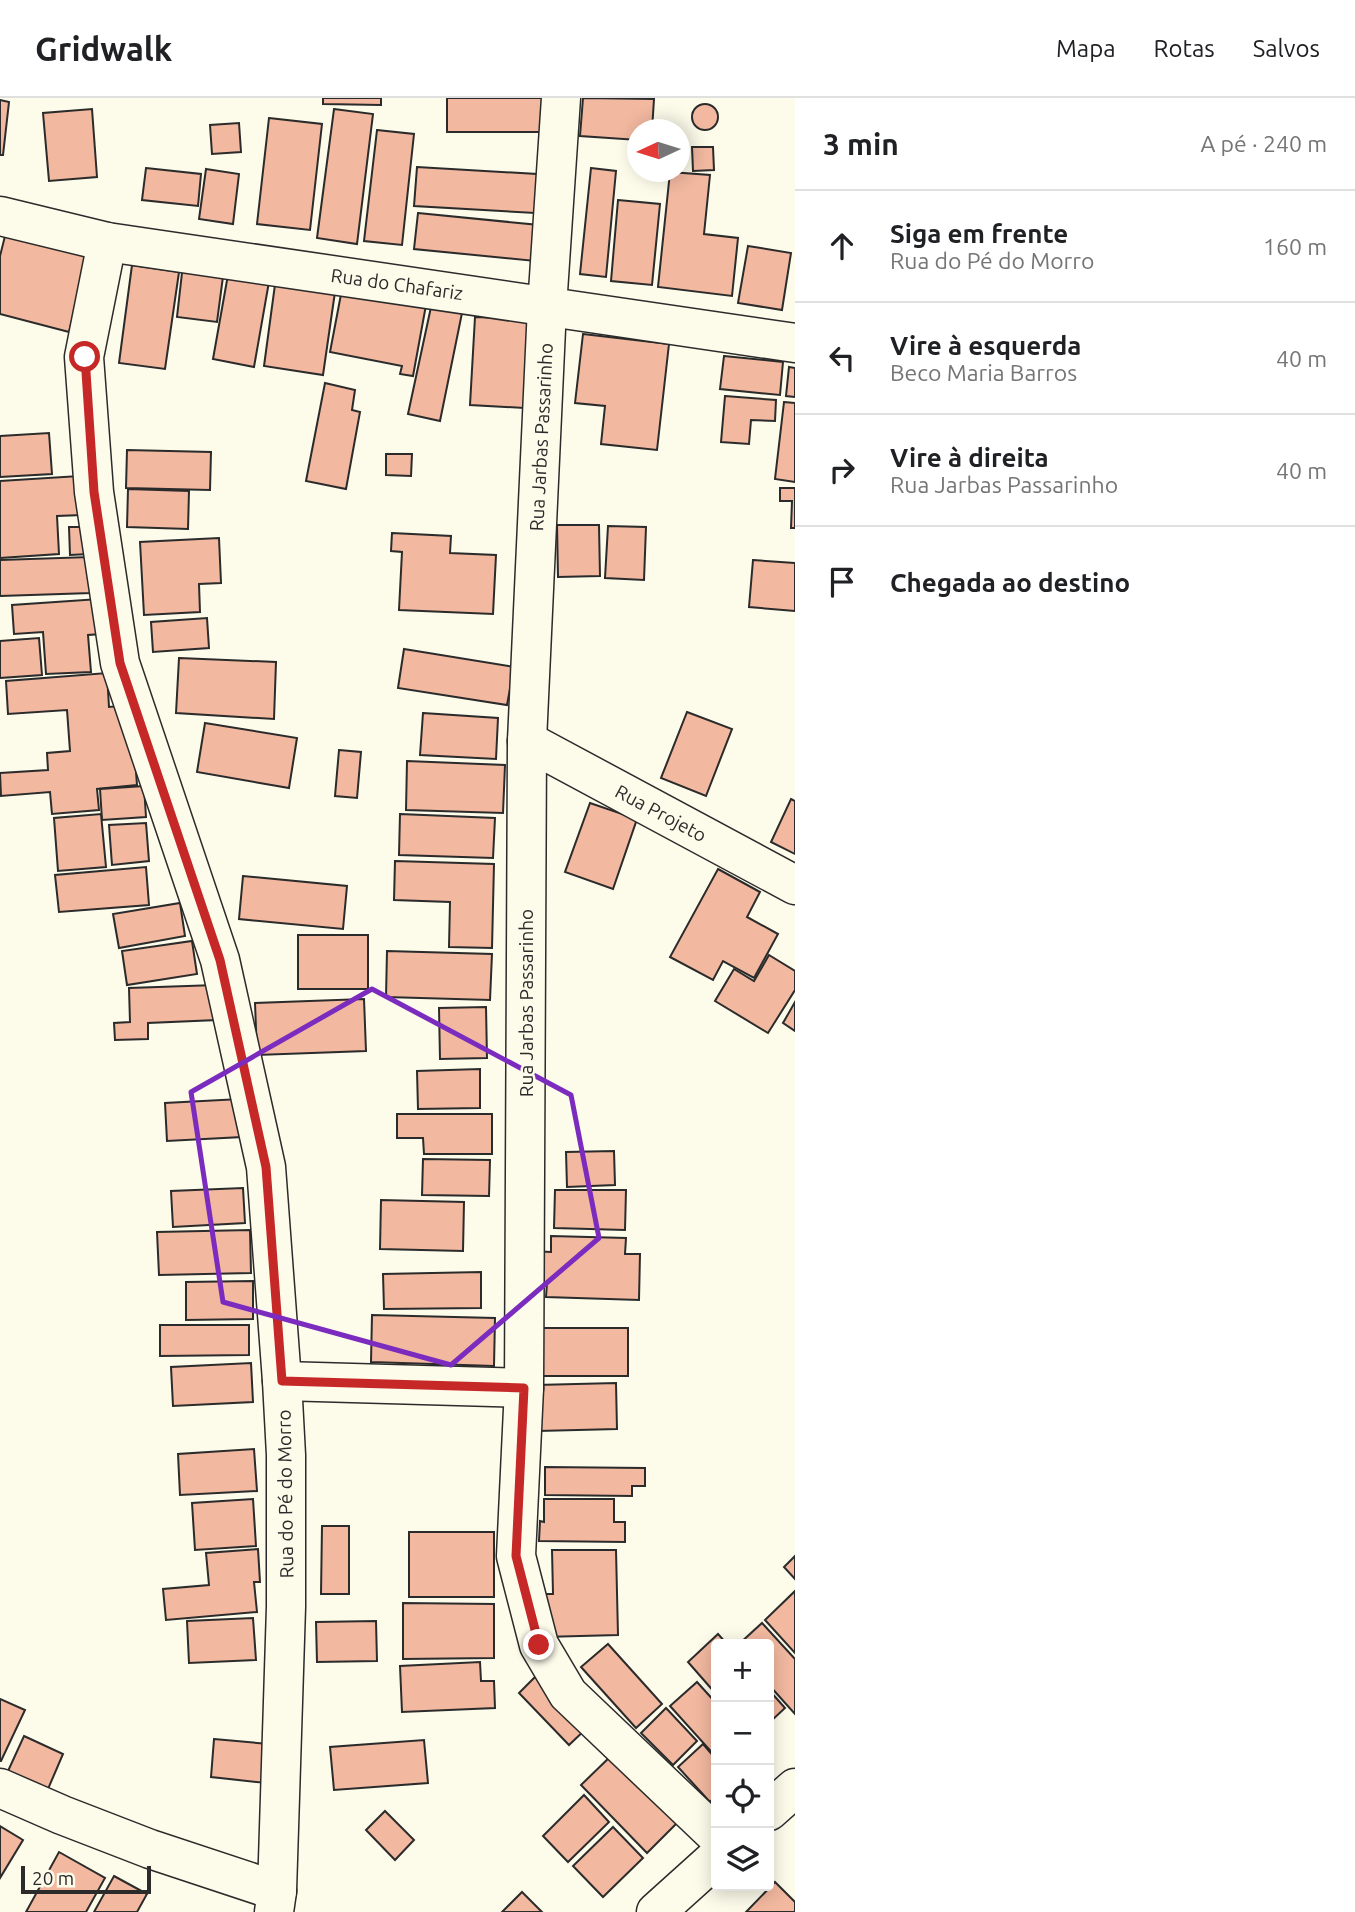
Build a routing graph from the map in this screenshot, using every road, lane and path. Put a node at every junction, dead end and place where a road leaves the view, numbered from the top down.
1 (561, 98) edge
2 (0, 216) edge
3 (107, 242) junction
4 (547, 307) junction
5 (795, 344) edge
6 (527, 741) junction
7 (795, 885) edge
8 (282, 1381) junction
9 (524, 1388) junction
10 (0, 1788) edge
11 (795, 1788) edge
12 (774, 1807) edge
13 (711, 1830) edge
14 (711, 1862) edge
15 (276, 1901) edge
16 (656, 1912) edge

1 - 4 street, Rua Jarbas Passarinho
2 - 3 street, Rua do Chafariz
3 - 4 street, Rua do Chafariz
3 - 8 street, Rua do Pé do Morro
4 - 5 street, Rua do Chafariz
4 - 6 street, Rua Jarbas Passarinho
6 - 7 street, Rua Projeto
6 - 9 street, Rua Jarbas Passarinho
8 - 9 street
8 - 15 street, Rua do Pé do Morro
9 - 13 street, Rua Jarbas Passarinho
10 - 15 street, Rua do Pé do Morro
11 - 12 street
14 - 16 street

